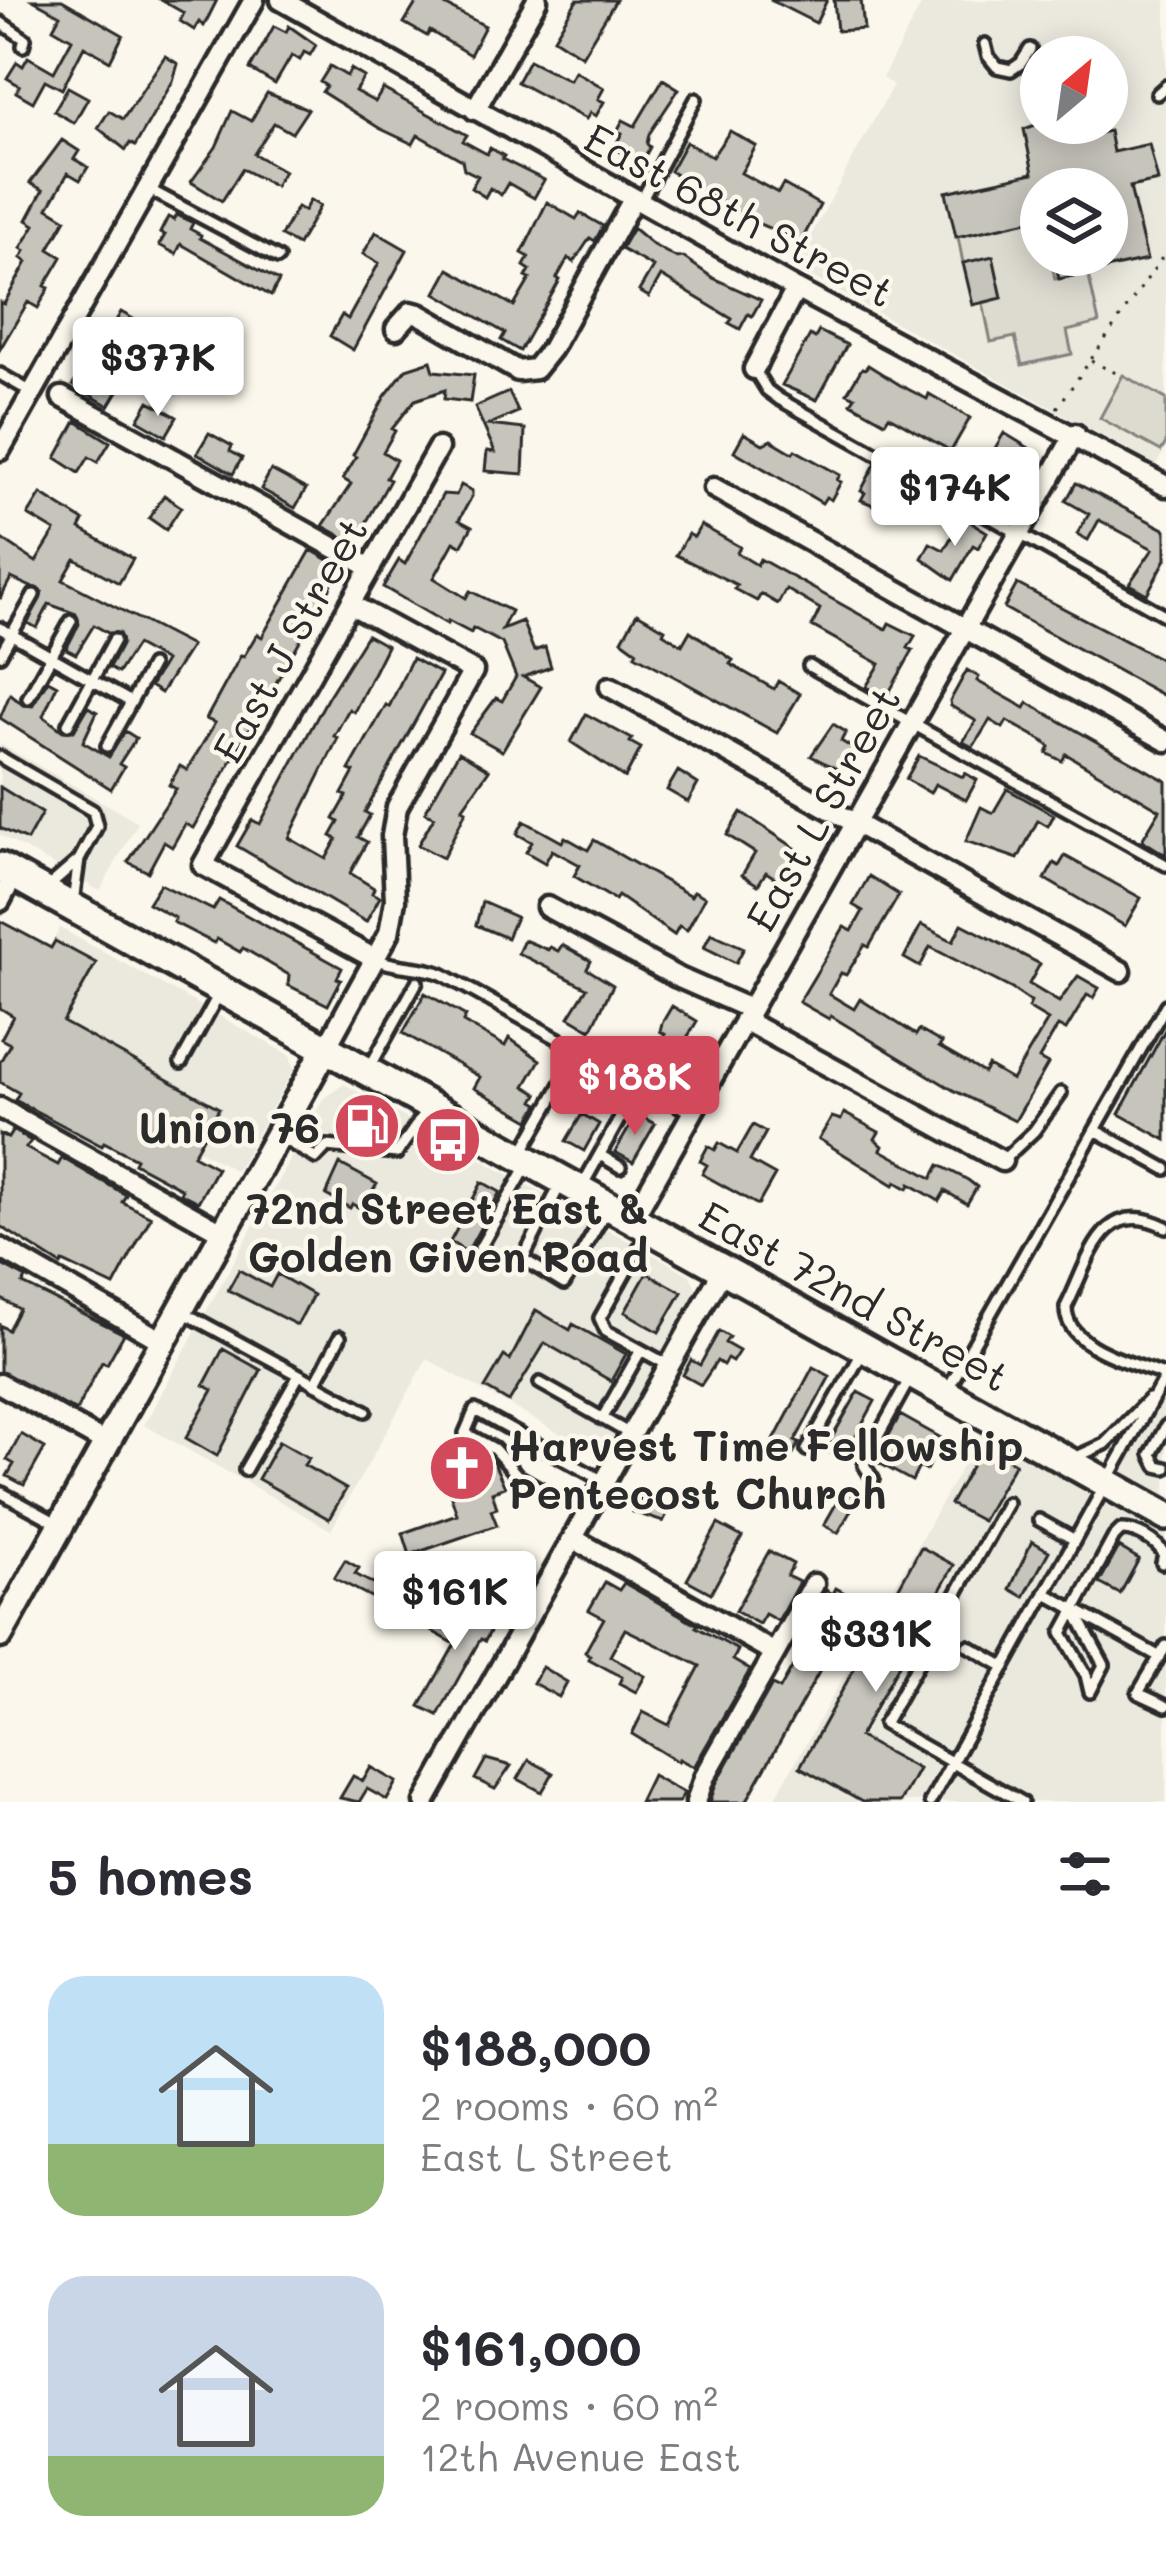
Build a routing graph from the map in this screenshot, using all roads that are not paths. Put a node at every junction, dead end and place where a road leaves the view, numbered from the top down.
1 (254, 0) edge
2 (281, 0) edge
3 (537, 0) edge
4 (0, 22) edge
5 (985, 44) dead end
6 (23, 46) dead end
7 (1020, 64) edge
8 (697, 99) dead end
9 (475, 110) junction
10 (148, 189) junction
11 (636, 201) junction
12 (278, 258) dead end
13 (796, 289) junction
14 (396, 329) dead end
15 (754, 369) joint
16 (0, 374) edge
17 (33, 393) junction
18 (62, 397) dead end
19 (1075, 434) junction
20 (438, 448) dead end
21 (0, 450) edge
22 (1166, 486) edge
23 (714, 488) dead end
24 (1020, 534) junction
25 (371, 568) junction
26 (34, 595) dead end
27 (350, 604) junction
28 (1166, 616) edge
29 (71, 621) dead end
30 (0, 628) edge
31 (963, 630) junction
32 (11, 635) junction
33 (115, 640) dead end
34 (0, 655) edge
35 (51, 657) junction
36 (152, 666) dead end
37 (809, 666) dead end
38 (92, 680) junction
39 (610, 687) dead end
40 (28, 698) dead end
41 (131, 702) junction
42 (911, 723) junction
43 (68, 724) dead end
44 (1166, 741) edge
45 (107, 746) dead end
46 (0, 757) edge
47 (854, 825) junction
48 (79, 860) junction
49 (1166, 865) edge
50 (7, 871) edge
51 (43, 891) junction
52 (0, 901) edge
53 (72, 907) junction
54 (547, 907) dead end
55 (375, 959) junction
56 (1120, 971) dead end
57 (417, 982) dead end
58 (221, 990) junction
59 (1166, 1005) edge
60 (747, 1014) junction
61 (326, 1048) junction
62 (580, 1051) junction
63 (181, 1063) dead end
64 (368, 1071) junction
65 (1060, 1093) dead end
66 (430, 1105) junction
67 (0, 1108) edge
68 (624, 1112) dead end
69 (692, 1113) junction
70 (1097, 1131) junction
71 (278, 1136) junction
72 (599, 1155) junction
73 (525, 1157) junction
74 (1002, 1161) joint
75 (620, 1167) dead end
76 (1166, 1169) edge
77 (572, 1183) junction
78 (631, 1217) junction
79 (1166, 1228) edge
80 (224, 1233) junction
81 (0, 1248) edge
82 (481, 1248) dead end
83 (724, 1268) junction
84 (181, 1311) junction
85 (340, 1337) dead end
86 (164, 1342) junction
87 (864, 1348) junction
88 (641, 1350) junction
89 (670, 1366) junction
90 (299, 1375) junction
91 (911, 1375) junction
92 (1166, 1376) edge
93 (541, 1383) dead end
94 (0, 1384) edge
95 (315, 1384) junction
96 (1157, 1391) junction
97 (945, 1394) junction
98 (366, 1411) dead end
99 (602, 1418) junction
100 (1166, 1426) edge
101 (631, 1435) junction
102 (107, 1444) junction
103 (808, 1450) dead end
104 (1066, 1461) junction
105 (1166, 1468) edge
106 (245, 1470) dead end
107 (873, 1479) dead end
108 (605, 1482) junction
109 (1106, 1483) junction
110 (0, 1492) edge
111 (1007, 1503) dead end
112 (587, 1515) junction
113 (1166, 1516) edge
114 (1039, 1520) dead end
115 (62, 1525) junction
116 (574, 1539) junction
117 (1075, 1540) junction
118 (1162, 1563) dead end
119 (814, 1584) dead end
120 (1045, 1593) junction
121 (1074, 1610) junction
122 (0, 1635) edge
123 (968, 1646) dead end
124 (1164, 1650) edge
125 (775, 1653) junction
126 (1005, 1666) junction
127 (1166, 1706) edge
128 (952, 1763) junction
129 (425, 1802) edge
130 (696, 1802) edge
131 (930, 1802) edge
132 (1022, 1802) edge

1 - 10 street
2 - 9 street, East 68th Street
3 - 9 street
4 - 6 lane
5 - 7 lane
8 - 11 lane
9 - 11 street, East 68th Street
10 - 12 lane
10 - 17 street
11 - 13 street, East 68th Street
11 - 14 street
13 - 15 street
13 - 19 street, East 68th Street
15 - 24 lane
16 - 17 lane
17 - 21 street
18 - 25 street
19 - 22 street, East 68th Street
19 - 24 street, East L Street
20 - 25 street, East J Street
23 - 31 street
24 - 28 lane
24 - 31 street, East L Street
25 - 27 street, East J Street
26 - 32 lane
27 - 55 street
27 - 55 street, East J Street
29 - 35 lane
30 - 32 lane
31 - 42 street, East L Street
31 - 44 street
32 - 34 lane
32 - 35 lane
33 - 38 lane
35 - 38 lane
35 - 40 lane
36 - 41 lane
37 - 42 lane
38 - 41 lane
38 - 43 lane
39 - 47 street
41 - 45 lane
42 - 47 street, East L Street
42 - 49 lane
46 - 48 lane
47 - 56 street
47 - 60 street, East L Street
48 - 51 lane
48 - 53 lane
50 - 51 main road, East 72nd Street
50 - 52 street
51 - 53 main road, East 72nd Street
53 - 58 main road, East 72nd Street
54 - 60 street
55 - 61 street
55 - 62 lane
57 - 64 lane
58 - 61 main road, East 72nd Street
58 - 63 lane
59 - 70 lane
60 - 69 street, East L Street
60 - 74 street
61 - 64 main road, East 72nd Street
61 - 71 street
62 - 69 lane
62 - 73 lane
64 - 66 main road, East 72nd Street
65 - 74 lane
66 - 71 lane
66 - 73 main road, East 72nd Street
67 - 80 street
68 - 72 lane
69 - 78 street, East L Street
70 - 76 lane
70 - 97 lane
71 - 80 street
72 - 75 lane
72 - 77 lane
73 - 77 main road, East 72nd Street
73 - 82 lane
77 - 78 main road, East 72nd Street
77 - 78 lane
78 - 83 main road, East 72nd Street
78 - 88 lane
79 - 92 lane
80 - 84 street
81 - 86 street
83 - 87 main road, East 72nd Street
83 - 89 street
84 - 86 street
84 - 90 lane
85 - 95 lane
86 - 102 street
87 - 91 main road, East 72nd Street
87 - 103 lane
88 - 89 lane
88 - 99 lane
89 - 101 street
90 - 95 lane
90 - 106 lane
91 - 97 main road, East 72nd Street
91 - 107 lane
92 - 96 lane
93 - 99 lane
94 - 102 street
95 - 98 lane
96 - 104 lane
96 - 109 lane
97 - 104 main road, East 72nd Street
99 - 101 lane
100 - 105 lane
101 - 108 street
102 - 115 street
104 - 109 main road, East 72nd Street
108 - 112 street
108 - 112 lane
109 - 113 main road, East 72nd Street
109 - 117 lane
110 - 115 lane
111 - 128 lane
112 - 116 street
114 - 117 lane
115 - 122 street
116 - 125 street
116 - 129 street
117 - 120 lane
118 - 121 lane
119 - 125 street
120 - 121 lane
120 - 126 lane
121 - 121 lane
121 - 124 lane
123 - 126 lane
124 - 127 lane
125 - 130 street
126 - 128 lane
128 - 131 lane
128 - 132 lane

